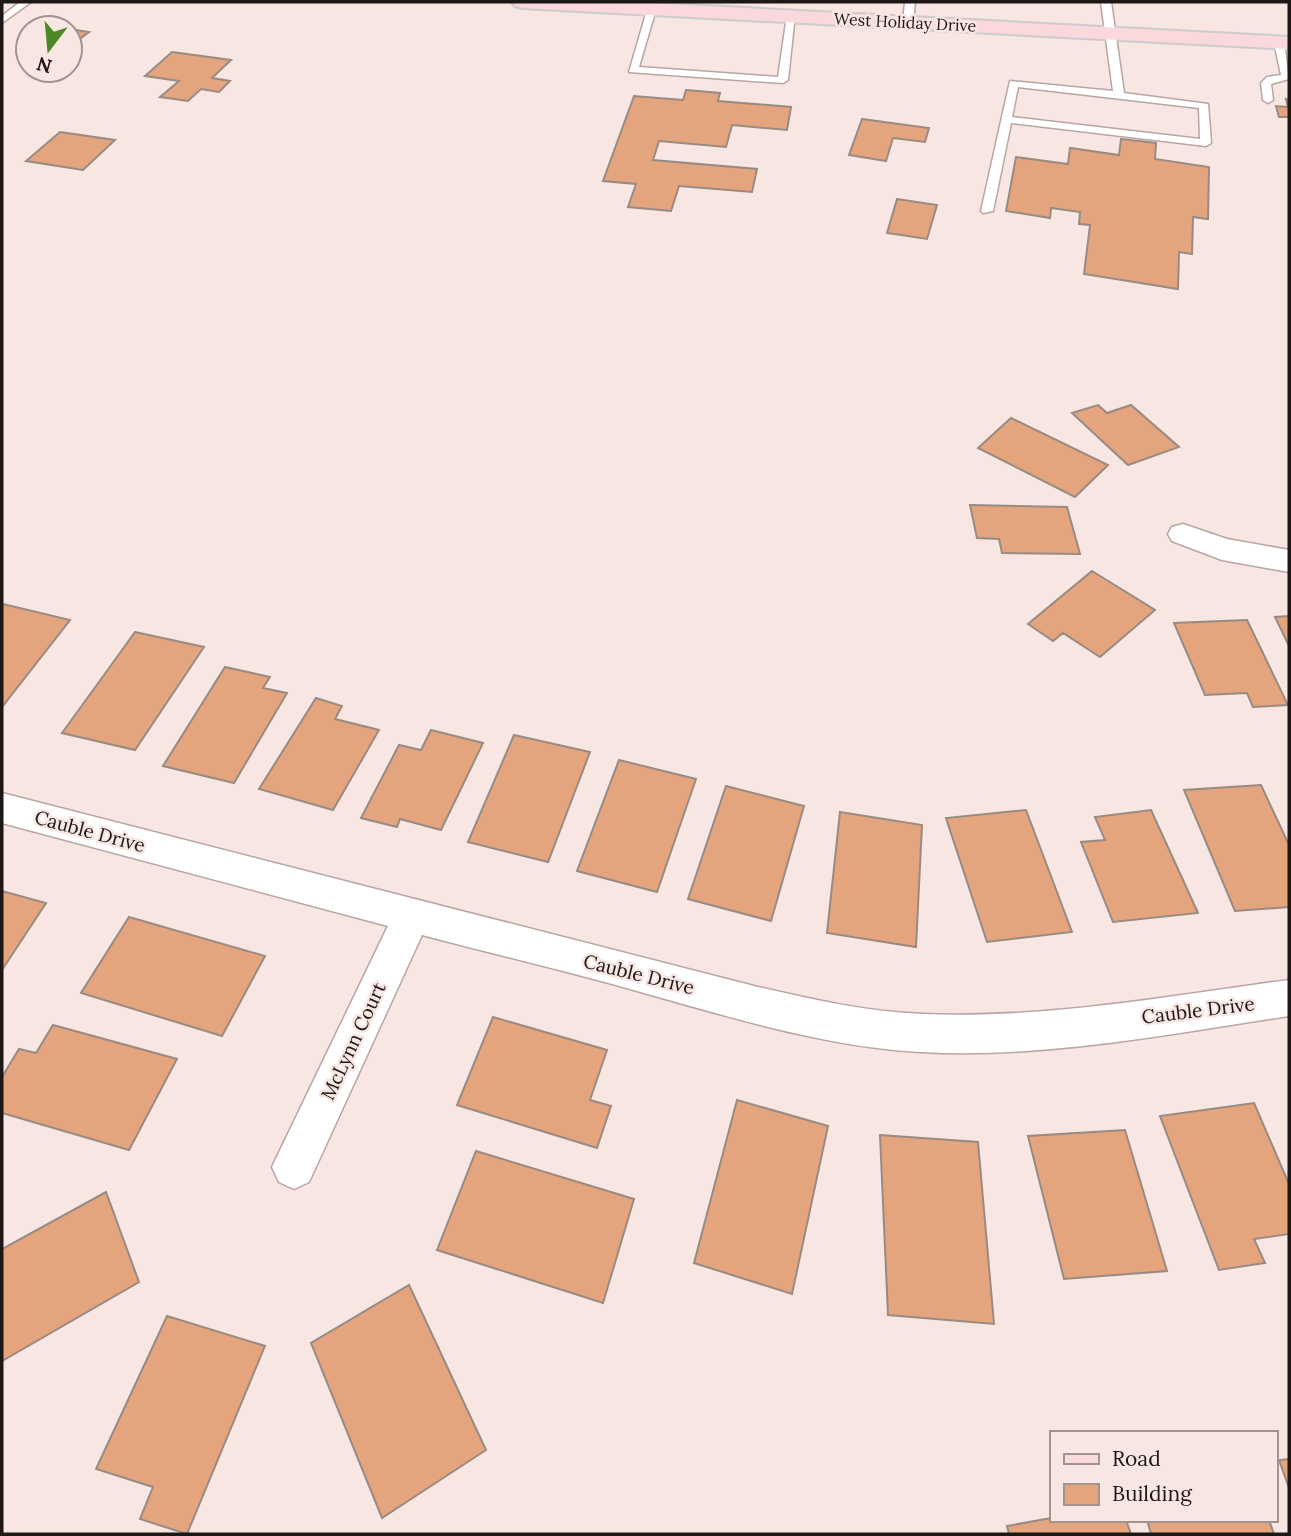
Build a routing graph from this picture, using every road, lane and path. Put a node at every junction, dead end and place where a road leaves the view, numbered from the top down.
1 (26, 2) edge
2 (522, 2) edge
3 (1107, 2) edge
4 (650, 9) junction
5 (909, 12) edge
6 (792, 16) junction
7 (2, 20) edge
8 (1110, 33) junction
9 (1284, 43) edge
10 (1119, 95) junction
11 (1268, 100) dead end
12 (1006, 119) junction
13 (987, 211) dead end
14 (1183, 534) dead end
15 (1289, 561) edge
16 (2, 808) edge
17 (412, 916) junction
18 (1289, 998) edge
19 (294, 1167) dead end

1 - 7 lane
2 - 4 main road, West Holiday Drive
3 - 8 lane
4 - 6 main road, West Holiday Drive
4 - 6 lane
5 - 6 main road, West Holiday Drive
5 - 8 main road, West Holiday Drive
8 - 9 main road, West Holiday Drive
8 - 10 lane
9 - 11 lane
10 - 12 lane
10 - 12 lane
12 - 13 lane
14 - 15 street
16 - 17 street, Cauble Drive
17 - 18 street, Cauble Drive
17 - 19 street, McLynn Court

